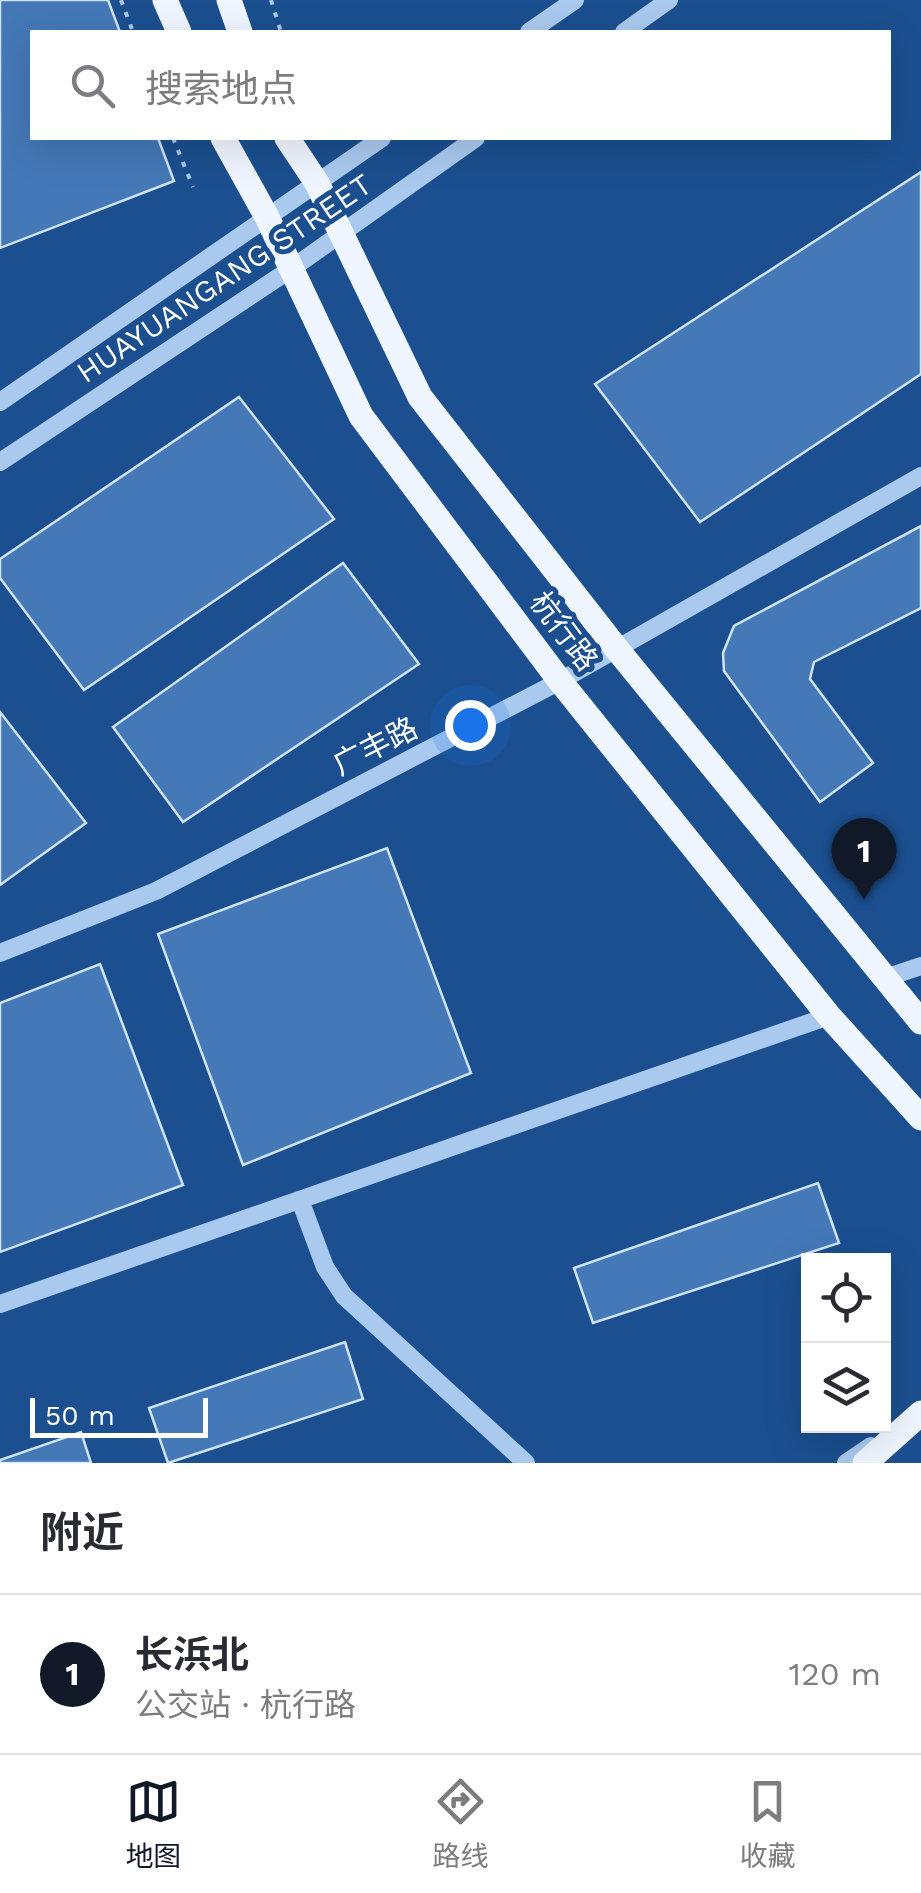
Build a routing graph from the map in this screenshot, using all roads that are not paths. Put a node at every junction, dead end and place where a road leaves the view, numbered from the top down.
1 (165, 0) edge
2 (229, 0) edge
3 (575, 0) edge
4 (669, 0) edge
5 (178, 30) edge
6 (239, 30) edge
7 (532, 30) edge
8 (627, 30) edge
9 (225, 140) edge
10 (288, 140) edge
11 (379, 140) edge
12 (473, 140) edge
13 (317, 183) junction
14 (267, 217) junction
15 (341, 234) junction
16 (291, 268) junction
17 (0, 402) edge
18 (0, 462) edge
19 (921, 476) edge
20 (616, 648) junction
21 (560, 681) junction
22 (0, 953) edge
23 (921, 966) edge
24 (885, 978) junction
25 (830, 1016) junction
26 (921, 1022) edge
27 (921, 1118) edge
28 (300, 1200) junction
29 (0, 1304) edge
30 (921, 1413) edge
31 (526, 1463) edge
32 (846, 1463) edge
33 (865, 1463) edge

1 - 5 main road
2 - 6 main road
3 - 7 street
4 - 8 street
9 - 14 main road, 杭行路
10 - 13 main road, 杭行路
11 - 13 street, HUAYUANGANG STREET
12 - 15 street, HUAYUANGANG STREET
13 - 14 street, HUAYUANGANG STREET
13 - 15 main road, 杭行路
14 - 16 main road, 杭行路
14 - 17 street, HUAYUANGANG STREET
15 - 16 street, HUAYUANGANG STREET
15 - 20 main road, 杭行路
16 - 18 street, HUAYUANGANG STREET
16 - 21 main road, 杭行路
19 - 20 street, 广丰路
20 - 21 street, 广丰路
20 - 24 main road, 杭行路
21 - 22 street, 广丰路
21 - 25 main road, 杭行路
23 - 24 street
24 - 26 main road, 杭行路
25 - 27 main road, 杭行路
25 - 28 street
28 - 29 street
28 - 31 street
30 - 32 street
30 - 33 main road

